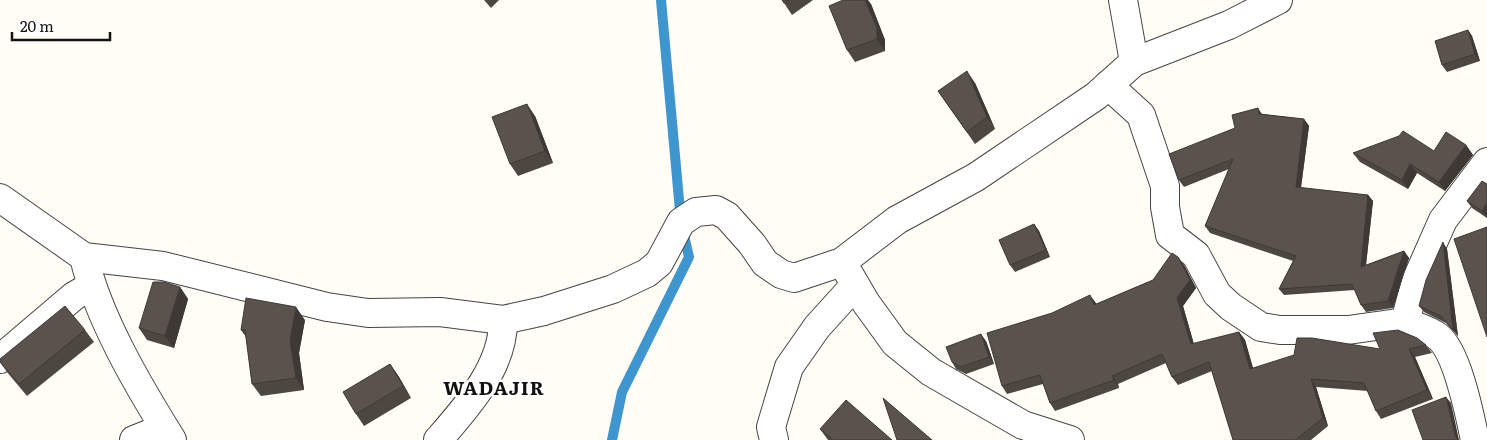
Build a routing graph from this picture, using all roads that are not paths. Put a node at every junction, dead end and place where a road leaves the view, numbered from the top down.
1 (1122, 0) edge
2 (1278, 0) edge
3 (1134, 62) junction
4 (1108, 86) junction
5 (1487, 162) edge
6 (0, 198) edge
7 (84, 257) junction
8 (848, 274) junction
9 (90, 286) junction
10 (503, 320) junction
11 (1405, 322) junction
12 (0, 359) edge
13 (168, 434) edge
14 (134, 440) edge
15 (438, 440) edge
16 (774, 440) edge
17 (1070, 440) edge
18 (1475, 440) edge

1 - 3 street
2 - 3 street
3 - 4 street
4 - 8 street
4 - 11 street
5 - 11 street
6 - 7 street
7 - 9 street
7 - 10 street
8 - 10 street
8 - 16 street
8 - 17 street
9 - 12 street
9 - 13 street
10 - 15 street
11 - 18 street
13 - 14 street

